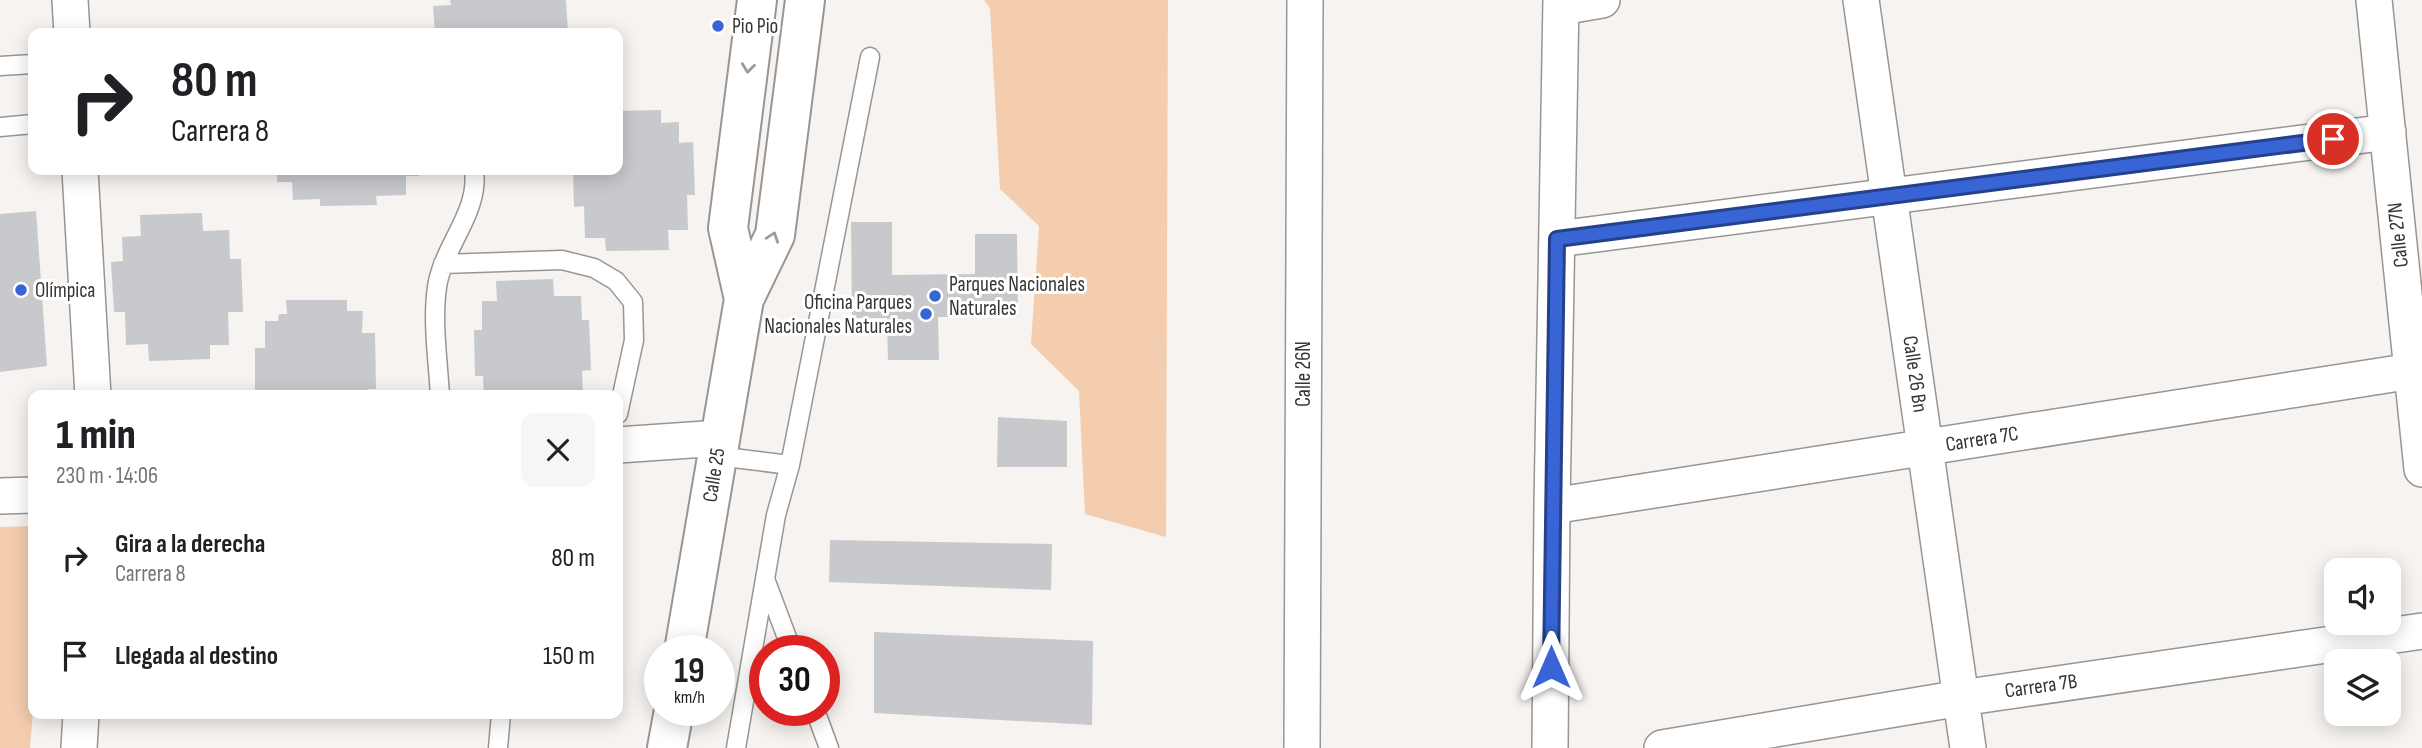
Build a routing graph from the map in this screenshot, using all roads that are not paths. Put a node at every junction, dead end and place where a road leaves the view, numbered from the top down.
1 (70, 0) edge
2 (757, 0) edge
3 (806, 0) edge
4 (1305, 0) edge
5 (1602, 0) edge
6 (1861, 0) edge
7 (2374, 0) edge
8 (1561, 4) edge
9 (72, 28) edge
10 (870, 57) dead end
11 (28, 64) edge
12 (0, 66) edge
13 (28, 124) edge
14 (0, 127) edge
15 (2388, 132) junction
16 (80, 175) edge
17 (475, 175) edge
18 (1889, 196) junction
19 (1557, 239) junction
20 (443, 264) junction
21 (744, 299) junction
22 (2412, 371) junction
23 (93, 390) edge
24 (440, 390) edge
25 (623, 391) edge
26 (623, 445) edge
27 (719, 447) junction
28 (1925, 448) junction
29 (790, 465) junction
30 (2422, 469) edge
31 (28, 495) edge
32 (0, 496) edge
33 (1552, 506) junction
34 (765, 579) junction
35 (2422, 631) edge
36 (687, 635) edge
37 (786, 635) edge
38 (1961, 698) junction
39 (82, 719) edge
40 (501, 719) edge
41 (671, 726) edge
42 (821, 726) edge
43 (79, 748) edge
44 (498, 748) edge
45 (667, 748) edge
46 (736, 748) edge
47 (829, 748) edge
48 (1302, 748) edge
49 (1550, 748) edge
50 (1661, 748) edge
51 (1968, 748) edge

1 - 9 street
2 -> 21 main road, Calle 25
21 -> 3 main road, Calle 25
4 - 48 street, Calle 26N
5 - 8 street
6 - 18 street, Calle 26 Bn
7 - 15 street, Calle 27N
8 - 19 street
10 - 29 lane
11 - 12 lane
13 - 14 lane
15 - 18 street
15 - 22 street, Calle 27N
16 - 23 street
17 - 20 lane
18 - 19 street
18 - 28 street, Calle 26 Bn
19 - 33 street
20 - 24 lane
20 - 25 lane
21 - 27 main road, Calle 25
22 - 28 street, Carrera 7C
22 - 30 street, Calle 27N
26 - 27 street
27 - 29 lane
27 - 36 main road, Calle 25
28 - 33 street, Carrera 7C
28 - 38 street, Calle 26 Bn
29 - 34 lane
31 - 32 street
33 - 49 street
34 - 37 lane
34 - 46 lane
35 - 38 street, Carrera 7B
38 - 50 street, Carrera 7B
38 - 51 street, Calle 26 Bn
39 - 43 street
40 - 44 lane
41 - 45 main road
42 - 47 lane

